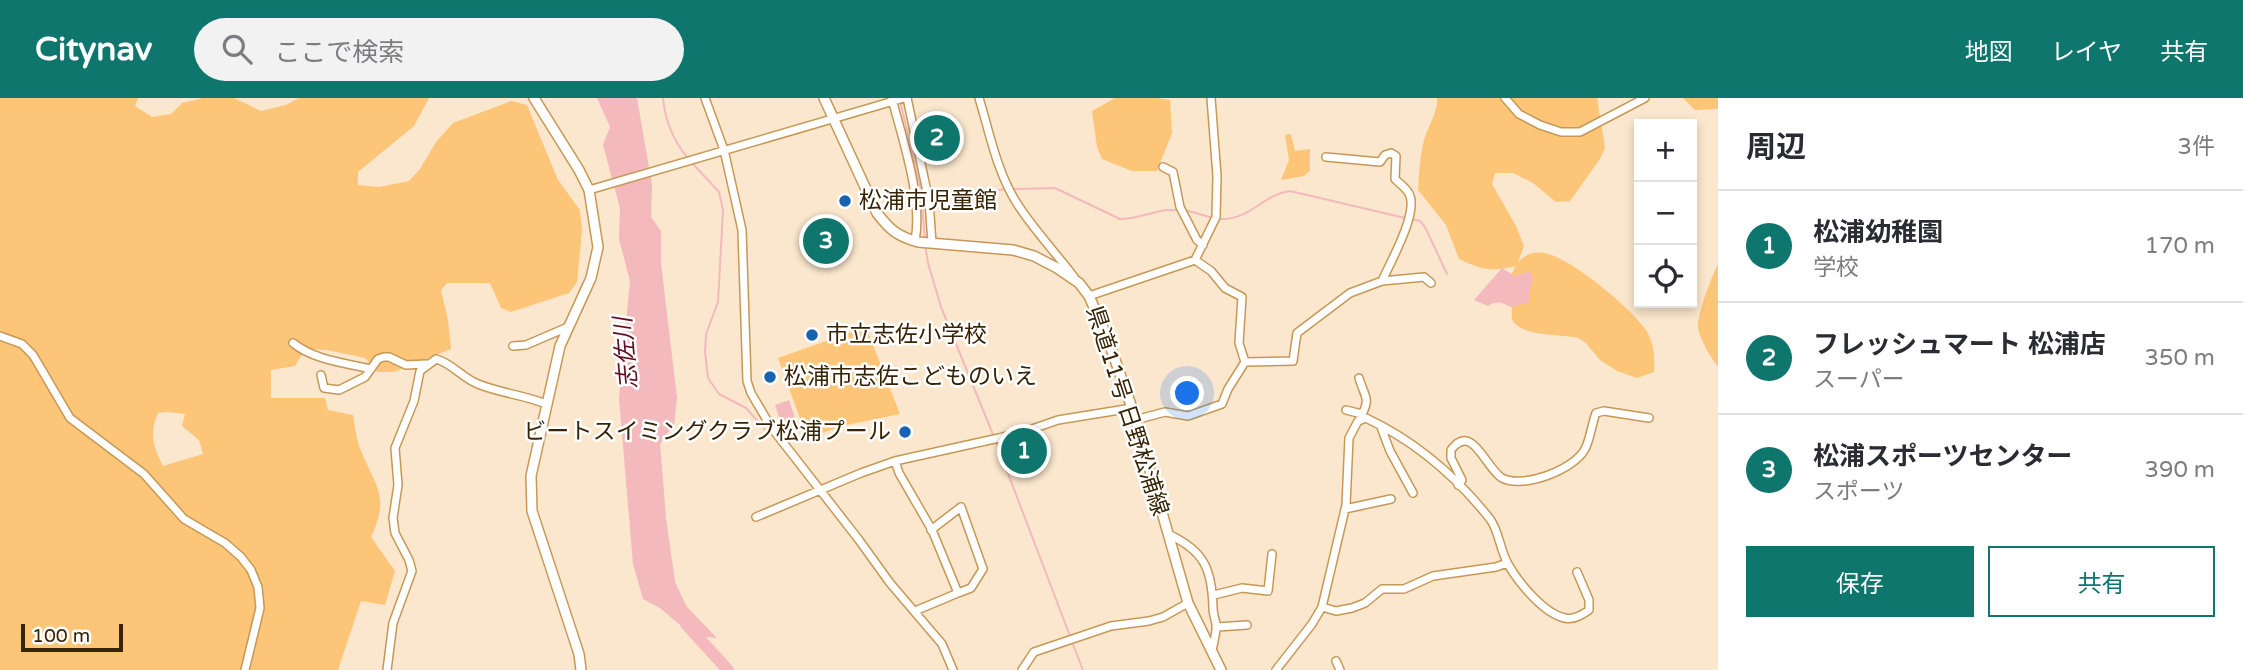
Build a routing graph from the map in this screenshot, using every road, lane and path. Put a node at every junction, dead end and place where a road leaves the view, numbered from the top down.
1 (534, 98) edge
2 (705, 98) edge
3 (824, 98) edge
4 (905, 98) edge
5 (979, 98) edge
6 (1211, 98) edge
7 (1505, 98) edge
8 (1645, 98) edge
9 (893, 100) edge
10 (833, 118) junction
11 (724, 150) junction
12 (1326, 157) dead end
13 (1163, 167) dead end
14 (589, 190) junction
15 (917, 242) junction
16 (932, 243) junction
17 (1203, 245) junction
18 (1195, 260) junction
19 (1382, 281) junction
20 (1079, 283) junction
21 (1431, 283) dead end
22 (1089, 296) junction
23 (568, 327) junction
24 (0, 336) edge
25 (293, 343) dead end
26 (513, 346) dead end
27 (1245, 362) junction
28 (426, 364) junction
29 (372, 369) junction
30 (321, 375) dead end
31 (1359, 378) dead end
32 (546, 404) junction
33 (1132, 408) junction
34 (1346, 410) dead end
35 (1360, 417) junction
36 (1649, 418) dead end
37 (1135, 420) junction
38 (1381, 426) junction
39 (895, 461) junction
40 (1458, 485) junction
41 (821, 490) junction
42 (1413, 493) dead end
43 (1391, 499) dead end
44 (1345, 509) junction
45 (756, 517) dead end
46 (932, 530) junction
47 (1168, 534) junction
48 (1272, 554) dead end
49 (1507, 563) junction
50 (1577, 572) dead end
51 (958, 593) junction
52 (1214, 595) junction
53 (1188, 603) junction
54 (1322, 607) junction
55 (915, 611) junction
56 (1247, 625) dead end
57 (1217, 627) junction
58 (1212, 651) junction
59 (1336, 661) dead end
60 (245, 670) edge
61 (387, 670) edge
62 (581, 670) edge
63 (953, 670) edge
64 (1022, 670) edge
65 (1221, 670) edge
66 (1276, 670) edge
67 (1340, 670) edge

1 - 14 main road
2 - 11 street
3 - 10 main road, 県道11号 日野松浦線
4 - 9 street
4 - 16 street
5 - 20 street
6 - 17 street
7 - 8 street
9 - 10 street
9 - 15 street
10 - 11 street
10 - 15 main road, 県道11号 日野松浦線
11 - 14 street
11 - 41 street
12 - 19 street
13 - 17 street
14 - 23 main road
15 - 16 main road, 県道11号 日野松浦線
16 - 20 main road, 県道11号 日野松浦線
17 - 18 street
18 - 22 street
18 - 27 street
19 - 21 street
19 - 27 street
20 - 22 main road, 県道11号 日野松浦線
22 - 33 main road, 県道11号 日野松浦線
23 - 26 street
23 - 32 main road
24 - 60 street
25 - 29 street
27 - 37 street
28 - 29 street
28 - 32 street
28 - 61 street
29 - 30 street
31 - 35 street
32 - 62 main road
33 - 37 main road, 県道11号 日野松浦線
33 - 39 street
34 - 35 street
35 - 38 street
35 - 44 street
36 - 40 street
37 - 47 main road, 県道11号 日野松浦線
38 - 40 street
38 - 42 street
39 - 41 street
39 - 46 street
40 - 49 street
41 - 45 street
41 - 55 street
43 - 44 street
44 - 54 street
46 - 51 street
46 - 51 street
47 - 52 street
47 - 53 main road, 県道11号 日野松浦線
48 - 52 street
49 - 50 street
49 - 54 street
51 - 55 street
52 - 57 street
53 - 58 main road, 県道11号 日野松浦線
53 - 64 street
54 - 66 street
55 - 63 street
56 - 57 street
57 - 58 street
58 - 65 main road, 県道11号 日野松浦線
59 - 67 street

